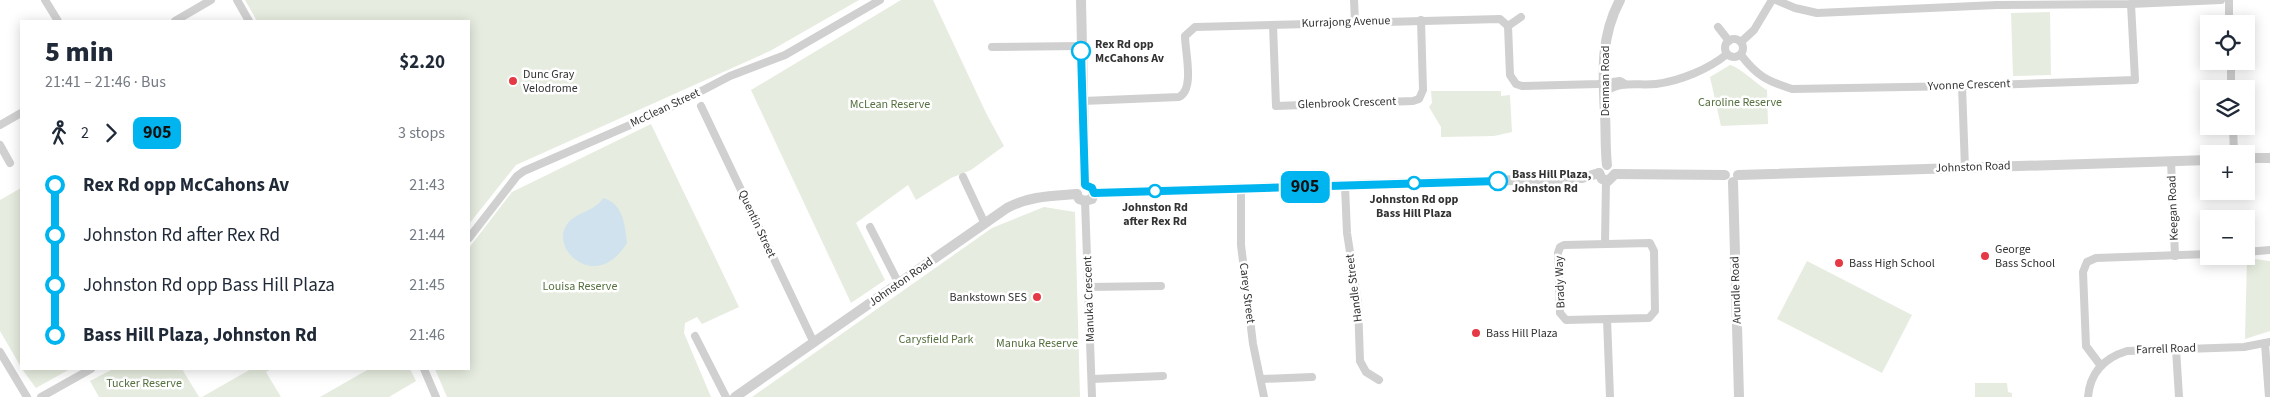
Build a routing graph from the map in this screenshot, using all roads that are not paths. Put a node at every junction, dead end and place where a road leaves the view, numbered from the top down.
1 (45, 0) edge
2 (211, 0) edge
3 (237, 0) edge
4 (880, 0) edge
5 (1081, 0) edge
6 (1354, 0) edge
7 (1620, 0) edge
8 (1772, 0) edge
9 (1776, 0) edge
10 (2221, 0) edge
11 (2228, 0) edge
12 (1997, 2) edge
13 (2131, 4) junction
14 (2229, 15) edge
15 (1521, 17) dead end
16 (57, 20) edge
17 (177, 20) edge
18 (249, 20) edge
19 (1421, 20) junction
20 (1355, 22) junction
21 (1273, 25) junction
22 (1508, 26) junction
23 (1718, 27) dead end
24 (1176, 32) dead end
25 (1185, 36) junction
26 (1729, 41) junction
27 (1741, 42) junction
28 (1081, 46) junction
29 (992, 48) dead end
30 (1727, 54) junction
31 (1741, 55) junction
32 (1604, 82) junction
33 (1625, 84) junction
34 (1962, 86) junction
35 (1604, 93) junction
36 (1083, 101) junction
37 (701, 106) dead end
38 (20, 114) edge
39 (0, 126) edge
40 (0, 145) edge
41 (2255, 158) edge
42 (2270, 158) edge
43 (2200, 160) edge
44 (2171, 161) junction
45 (10, 162) dead end
46 (1607, 165) junction
47 (1965, 168) junction
48 (1615, 174) junction
49 (963, 176) dead end
50 (1602, 177) junction
51 (1732, 178) junction
52 (1085, 185) junction
53 (1345, 186) junction
54 (1241, 189) junction
55 (1094, 193) junction
56 (1077, 194) junction
57 (1085, 202) junction
58 (984, 224) junction
59 (870, 227) dead end
60 (470, 237) edge
61 (1605, 243) junction
62 (2270, 250) edge
63 (2255, 251) edge
64 (2200, 255) edge
65 (2175, 256) junction
66 (899, 284) junction
67 (1161, 286) dead end
68 (1088, 287) junction
69 (1607, 319) junction
70 (695, 336) dead end
71 (814, 343) junction
72 (2268, 343) edge
73 (2176, 349) junction
74 (0, 352) edge
75 (2101, 366) junction
76 (88, 370) edge
77 (424, 370) edge
78 (1163, 376) dead end
79 (1312, 377) dead end
80 (1092, 379) junction
81 (1262, 379) junction
82 (1379, 380) dead end
83 (30, 397) edge
84 (41, 397) edge
85 (436, 397) edge
86 (726, 397) edge
87 (735, 397) edge
88 (1092, 397) edge
89 (1264, 397) edge
90 (1610, 397) edge
91 (1739, 397) edge
92 (2088, 397) edge
93 (2178, 397) edge
94 (2269, 397) edge

1 - 16 street
2 - 17 street
3 - 18 street
4 - 60 street, McClean Street
5 - 28 street
6 - 20 street
7 - 32 street, Denman Road
8 - 27 street
9 - 12 street
10 - 13 street
11 - 14 street
12 - 13 street
13 - 34 street, Yvonne Crescent
15 - 22 street
19 - 20 street, Kurrajong Avenue
19 - 21 street, Glenbrook Crescent
19 - 22 street, Kurrajong Avenue
20 - 21 street, Kurrajong Avenue
21 - 25 street, Kurrajong Avenue
22 - 32 street
23 - 26 street
24 - 25 street
25 - 36 street
26 - 27 street
26 - 30 street
27 - 31 street
28 - 29 street
28 - 36 street
30 - 31 street
30 - 33 street
31 - 34 street, Yvonne Crescent
32 - 33 street
32 - 35 street, Denman Road
33 - 35 street
34 - 47 street
35 - 46 street, Denman Road
36 - 52 street
37 - 71 street, Quentin Street
38 - 39 street
40 - 45 street
41 - 42 street
43 - 44 street, Johnston Road
44 - 47 street, Johnston Road
44 - 65 street, Keegan Road
46 - 48 street
46 - 50 street
47 - 51 street, Johnston Road
48 - 50 street
48 - 51 street, Johnston Road
49 - 58 street
50 - 53 street
50 - 61 street
51 - 91 street, Arundle Road
52 - 55 street
52 - 56 street
53 - 54 street
53 - 82 street, Handle Street
54 - 55 street
54 - 81 street, Carey Street
55 - 57 street
56 - 57 street
56 - 58 street, Johnston Road
57 - 68 street, Manuka Crescent
58 - 66 street, Johnston Road
59 - 66 street
61 - 69 street, Brady Way
61 - 69 street
62 - 63 street
64 - 65 street
65 - 75 street
66 - 71 street, Johnston Road
67 - 68 street
68 - 80 street, Manuka Crescent
69 - 90 street
70 - 86 street
71 - 87 street, Johnston Road
72 - 73 street, Farrell Road
72 - 94 street
73 - 75 street, Farrell Road
73 - 93 street
74 - 83 street
75 - 92 street, Farrell Road
76 - 84 street
77 - 85 street
78 - 80 street
79 - 81 street
80 - 88 street, Manuka Crescent
81 - 89 street, Carey Street

